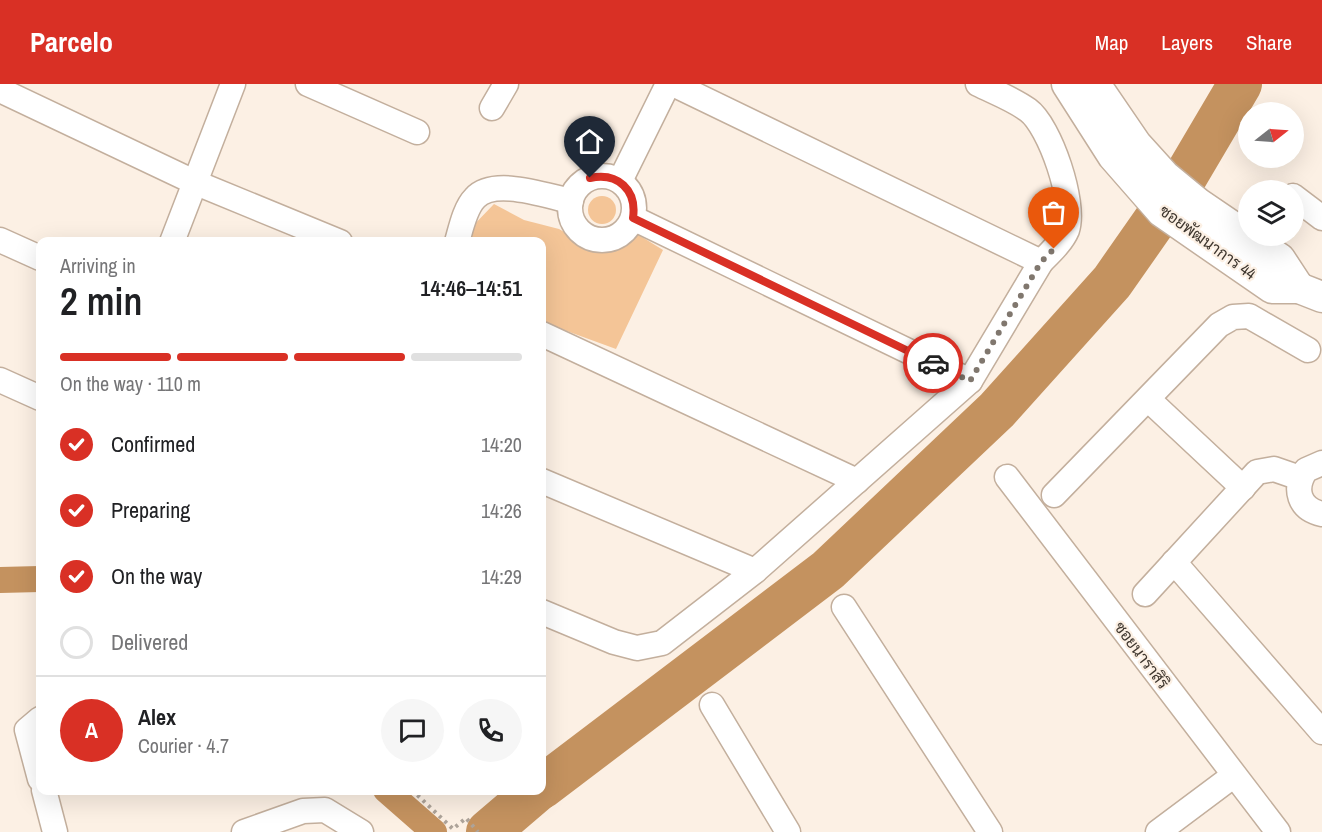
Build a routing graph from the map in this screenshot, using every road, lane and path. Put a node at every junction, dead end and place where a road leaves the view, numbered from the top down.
1 (233, 84) edge
2 (308, 84) edge
3 (506, 84) edge
4 (668, 84) edge
5 (673, 84) edge
6 (978, 84) edge
7 (0, 90) edge
8 (1087, 93) edge
9 (492, 108) dead end
10 (417, 132) dead end
11 (620, 181) junction
12 (194, 182) junction
13 (571, 201) junction
14 (1304, 205) edge
15 (633, 218) junction
16 (1322, 218) edge
17 (174, 237) edge
18 (328, 237) edge
19 (459, 237) edge
20 (0, 240) edge
21 (36, 256) edge
22 (1041, 262) junction
23 (1311, 292) edge
24 (546, 336) edge
25 (1308, 350) dead end
26 (0, 380) edge
27 (970, 381) junction
28 (36, 396) edge
29 (1149, 400) junction
30 (1322, 463) edge
31 (1007, 477) dead end
32 (1300, 478) junction
33 (857, 481) junction
34 (546, 483) edge
35 (1243, 488) junction
36 (1054, 495) dead end
37 (1319, 516) edge
38 (1174, 562) junction
39 (755, 571) junction
40 (1145, 594) dead end
41 (844, 607) dead end
42 (546, 614) edge
43 (712, 705) dead end
44 (36, 722) edge
45 (1322, 732) edge
46 (36, 764) edge
47 (1233, 776) junction
48 (45, 795) edge
49 (417, 795) edge
50 (55, 832) edge
51 (244, 832) edge
52 (361, 832) edge
53 (478, 832) edge
54 (788, 832) edge
55 (990, 832) edge
56 (1158, 832) edge
57 (1278, 832) edge

1 - 12 street
2 - 10 street
3 - 9 street
4 - 11 street
5 - 22 street
6 - 22 street
7 - 12 street
8 - 23 street, ซอยพัฒนาการ 44
11 - 13 street
11 - 15 street
12 - 17 street
12 - 18 street
13 - 15 street
13 - 19 street
14 - 16 street
15 - 27 street
20 - 21 street
22 - 27 street
24 - 33 street
25 - 29 street
26 - 28 street
27 - 33 street
29 - 35 street
29 - 36 street
30 - 32 street
31 - 47 street, ซอยนาราสิริ
32 - 35 street
32 - 37 street
33 - 39 street
34 - 39 street
35 - 38 street
38 - 40 street
38 - 45 street
39 - 42 street
41 - 55 street
43 - 54 street
44 - 46 street
47 - 56 street
47 - 57 street, ซอยนาราสิริ
48 - 50 street
49 - 53 path
51 - 52 street

